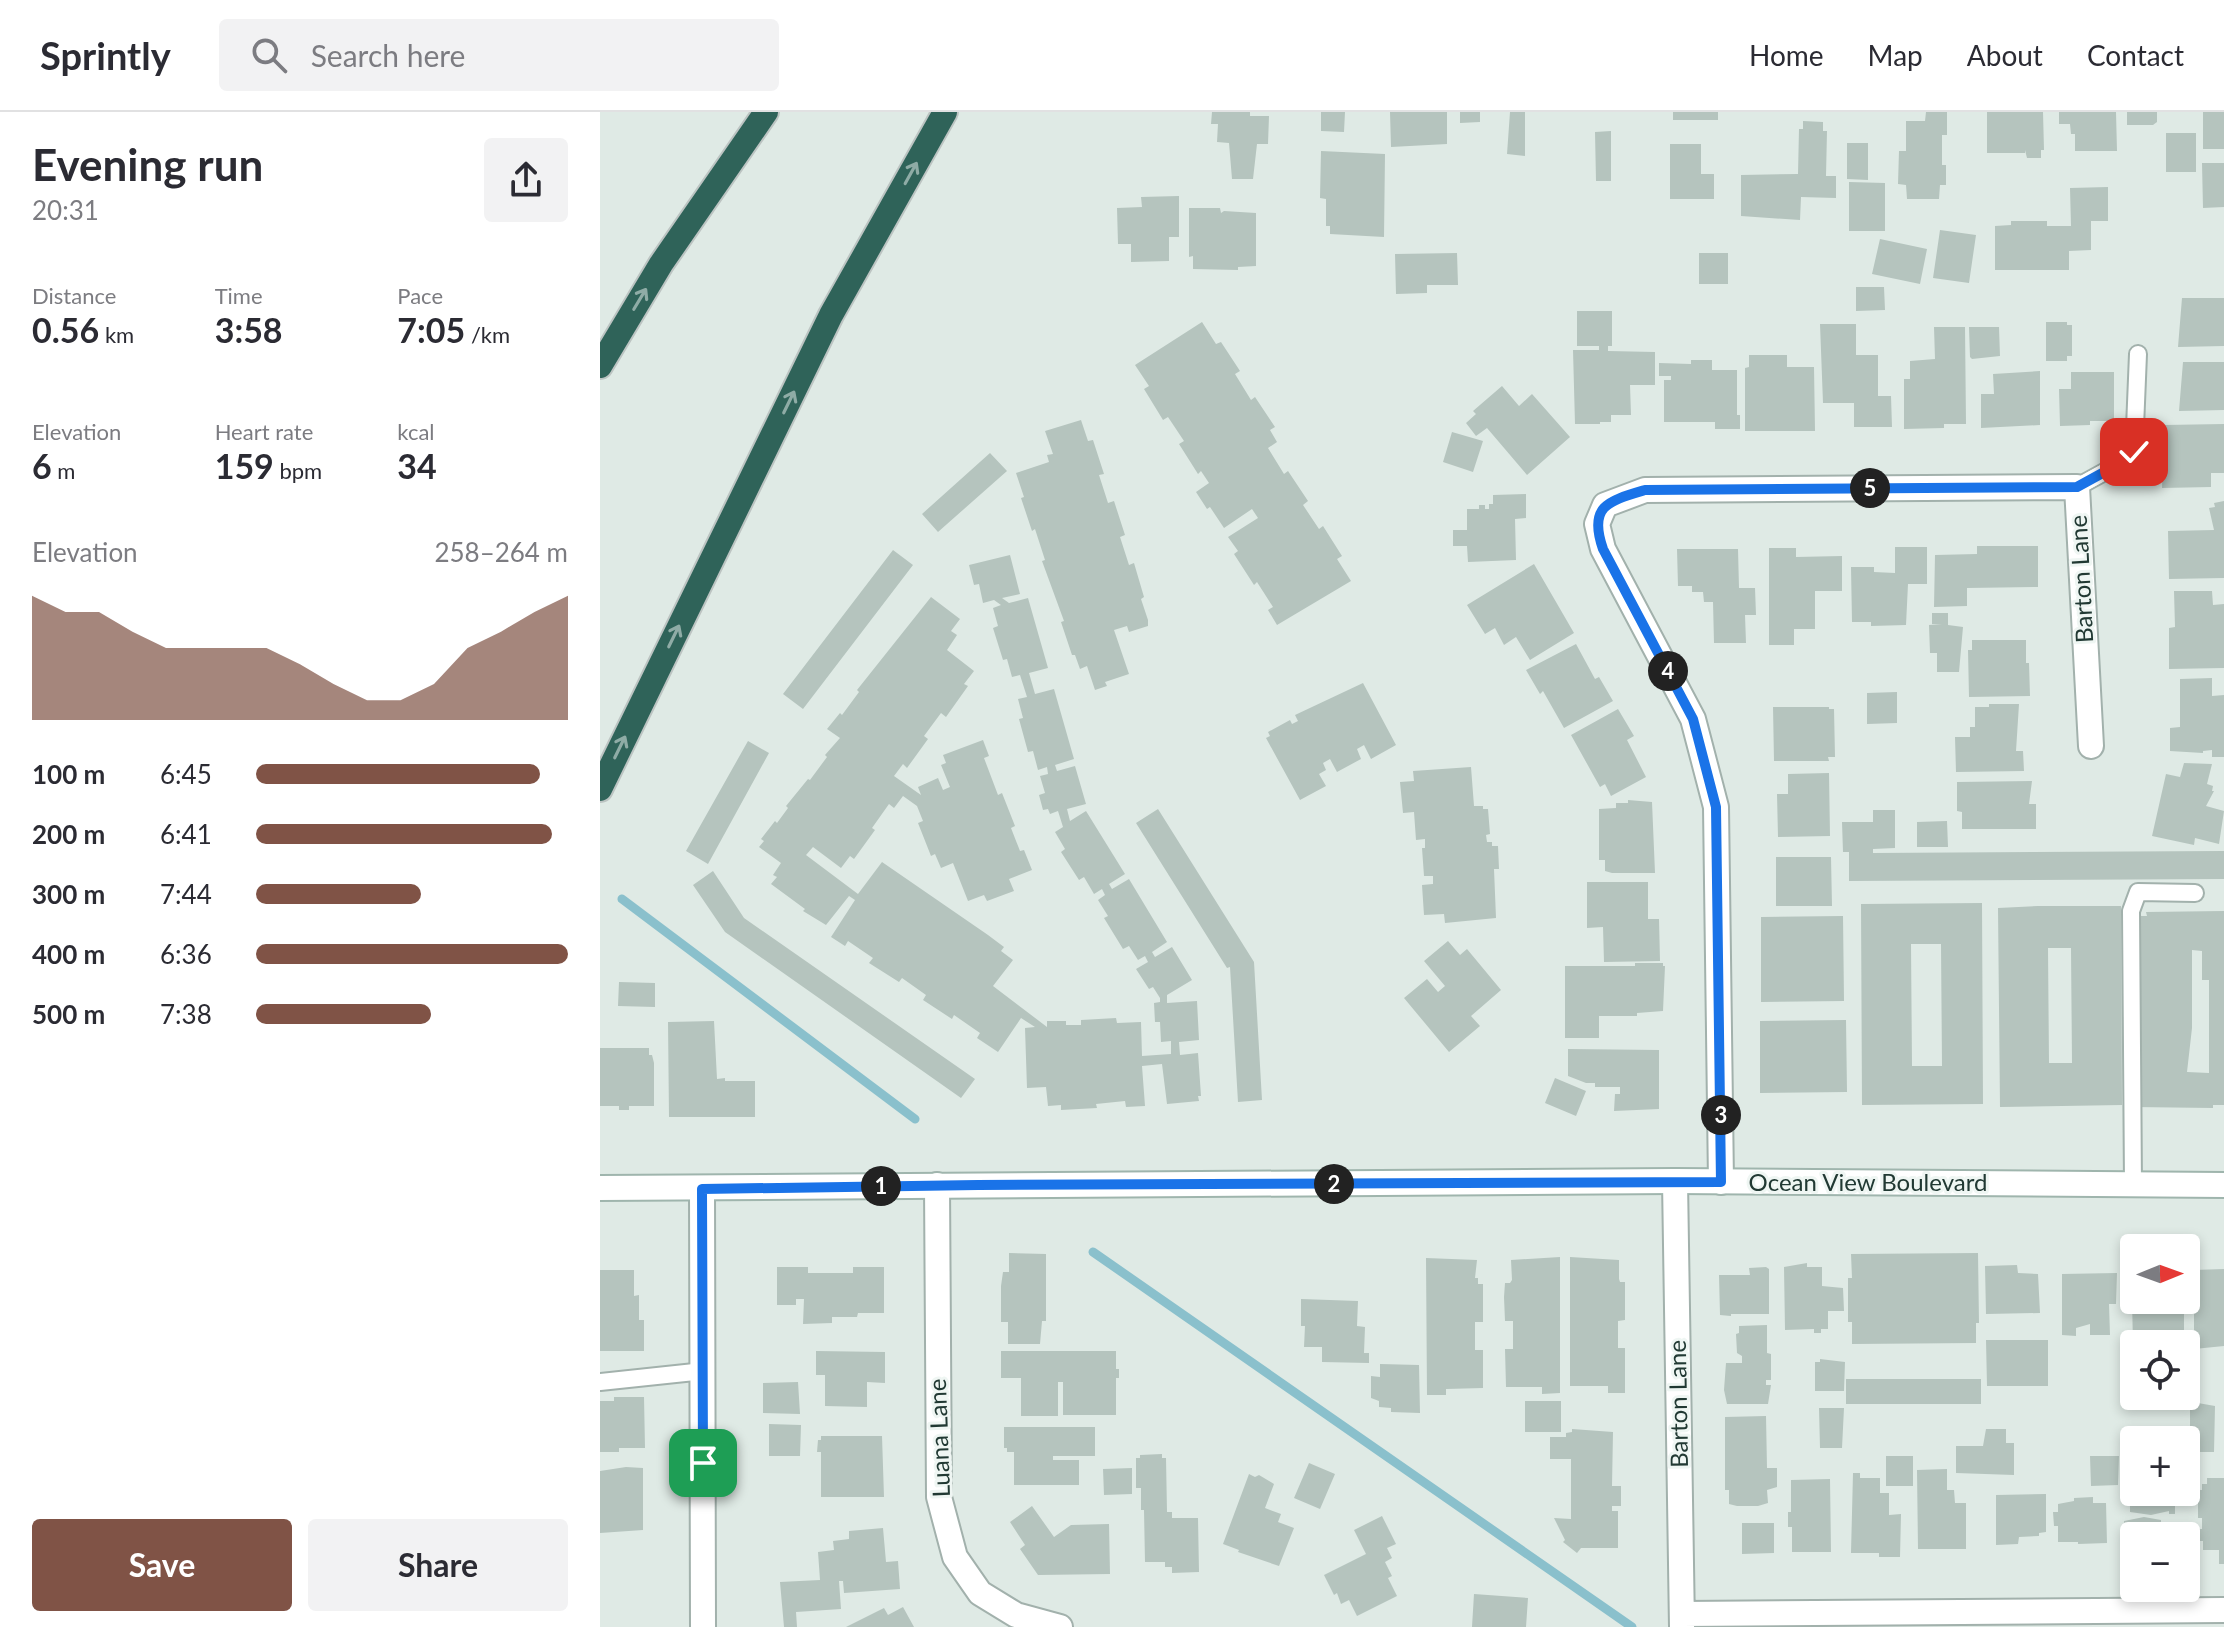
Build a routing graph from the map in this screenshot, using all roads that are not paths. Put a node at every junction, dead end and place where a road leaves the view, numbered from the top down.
1 (766, 112) edge
2 (945, 112) edge
3 (2138, 354) dead end
4 (600, 366) edge
5 (2077, 487) junction
6 (2091, 746) dead end
7 (600, 789) edge
8 (2195, 893) dead end
9 (1675, 1181) junction
10 (1721, 1182) junction
11 (937, 1185) junction
12 (2133, 1185) junction
13 (2224, 1185) edge
14 (600, 1188) edge
15 (702, 1189) junction
16 (704, 1371) junction
17 (600, 1382) edge
18 (2224, 1610) edge
19 (1682, 1620) edge
20 (703, 1627) edge
21 (1060, 1627) edge

4 -> 1 highway
7 -> 2 highway
3 - 5 lane
5 - 6 street, Barton Lane
5 - 10 street, Barton Lane
8 - 12 lane
9 - 10 street, Ocean View Boulevard
9 - 11 street, Ocean View Boulevard
9 - 19 street, Barton Lane
10 - 12 street, Ocean View Boulevard
11 - 15 street, Ocean View Boulevard
11 - 21 street, Luana Lane
12 - 13 street, Ocean View Boulevard
14 - 15 street, Ocean View Boulevard
15 - 16 street
16 - 17 lane
16 - 20 street
18 - 19 street

